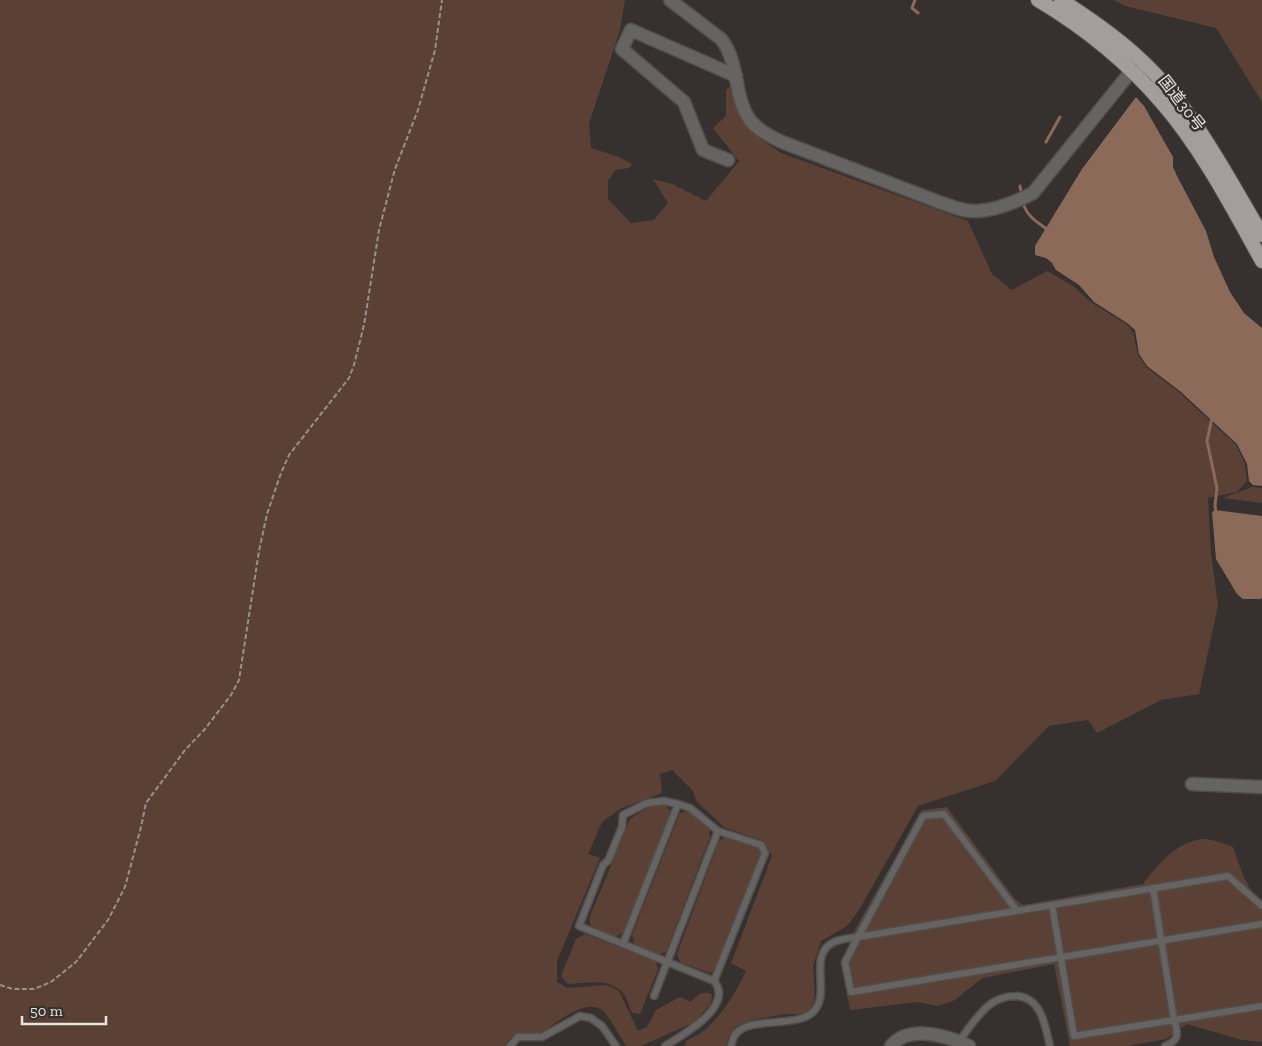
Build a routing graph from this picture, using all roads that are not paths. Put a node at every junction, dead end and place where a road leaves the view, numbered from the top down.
1 (670, 0) edge
2 (1038, 0) edge
3 (1062, 0) edge
4 (1136, 65) junction
5 (736, 76) junction
6 (728, 160) dead end
7 (1262, 235) edge
8 (1262, 261) edge
9 (1192, 784) dead end
10 (1262, 787) edge
11 (678, 804) junction
12 (718, 831) junction
13 (1153, 888) junction
14 (1052, 905) junction
15 (1262, 906) edge
16 (1017, 911) junction
17 (1262, 924) edge
18 (858, 937) junction
19 (1161, 941) junction
20 (623, 944) junction
21 (1060, 958) junction
22 (667, 962) junction
23 (714, 981) junction
24 (654, 996) dead end
25 (1262, 1006) edge
26 (1174, 1020) junction
27 (964, 1044) edge
28 (510, 1046) edge
29 (616, 1046) edge
30 (665, 1046) edge
31 (731, 1046) edge
32 (891, 1046) edge
33 (1050, 1046) edge
34 (1165, 1046) edge

1 - 5 street
2 - 4 highway, 国道30号
3 - 4 highway, 国道30号
4 - 5 street
4 - 7 highway, 国道30号
4 - 8 highway, 国道30号
5 - 6 street
9 - 10 street
11 - 12 lane
11 - 20 lane
11 - 20 lane
12 - 22 lane
12 - 23 lane
13 - 14 lane
13 - 15 lane
13 - 19 lane
14 - 16 lane
14 - 21 lane
16 - 18 lane
16 - 18 lane
17 - 19 lane
18 - 21 lane
18 - 31 lane
19 - 21 lane
19 - 26 lane
20 - 22 lane
21 - 26 lane
22 - 23 lane
22 - 24 lane
23 - 30 lane
25 - 26 lane
26 - 34 lane
27 - 32 street
27 - 33 lane
28 - 29 lane

